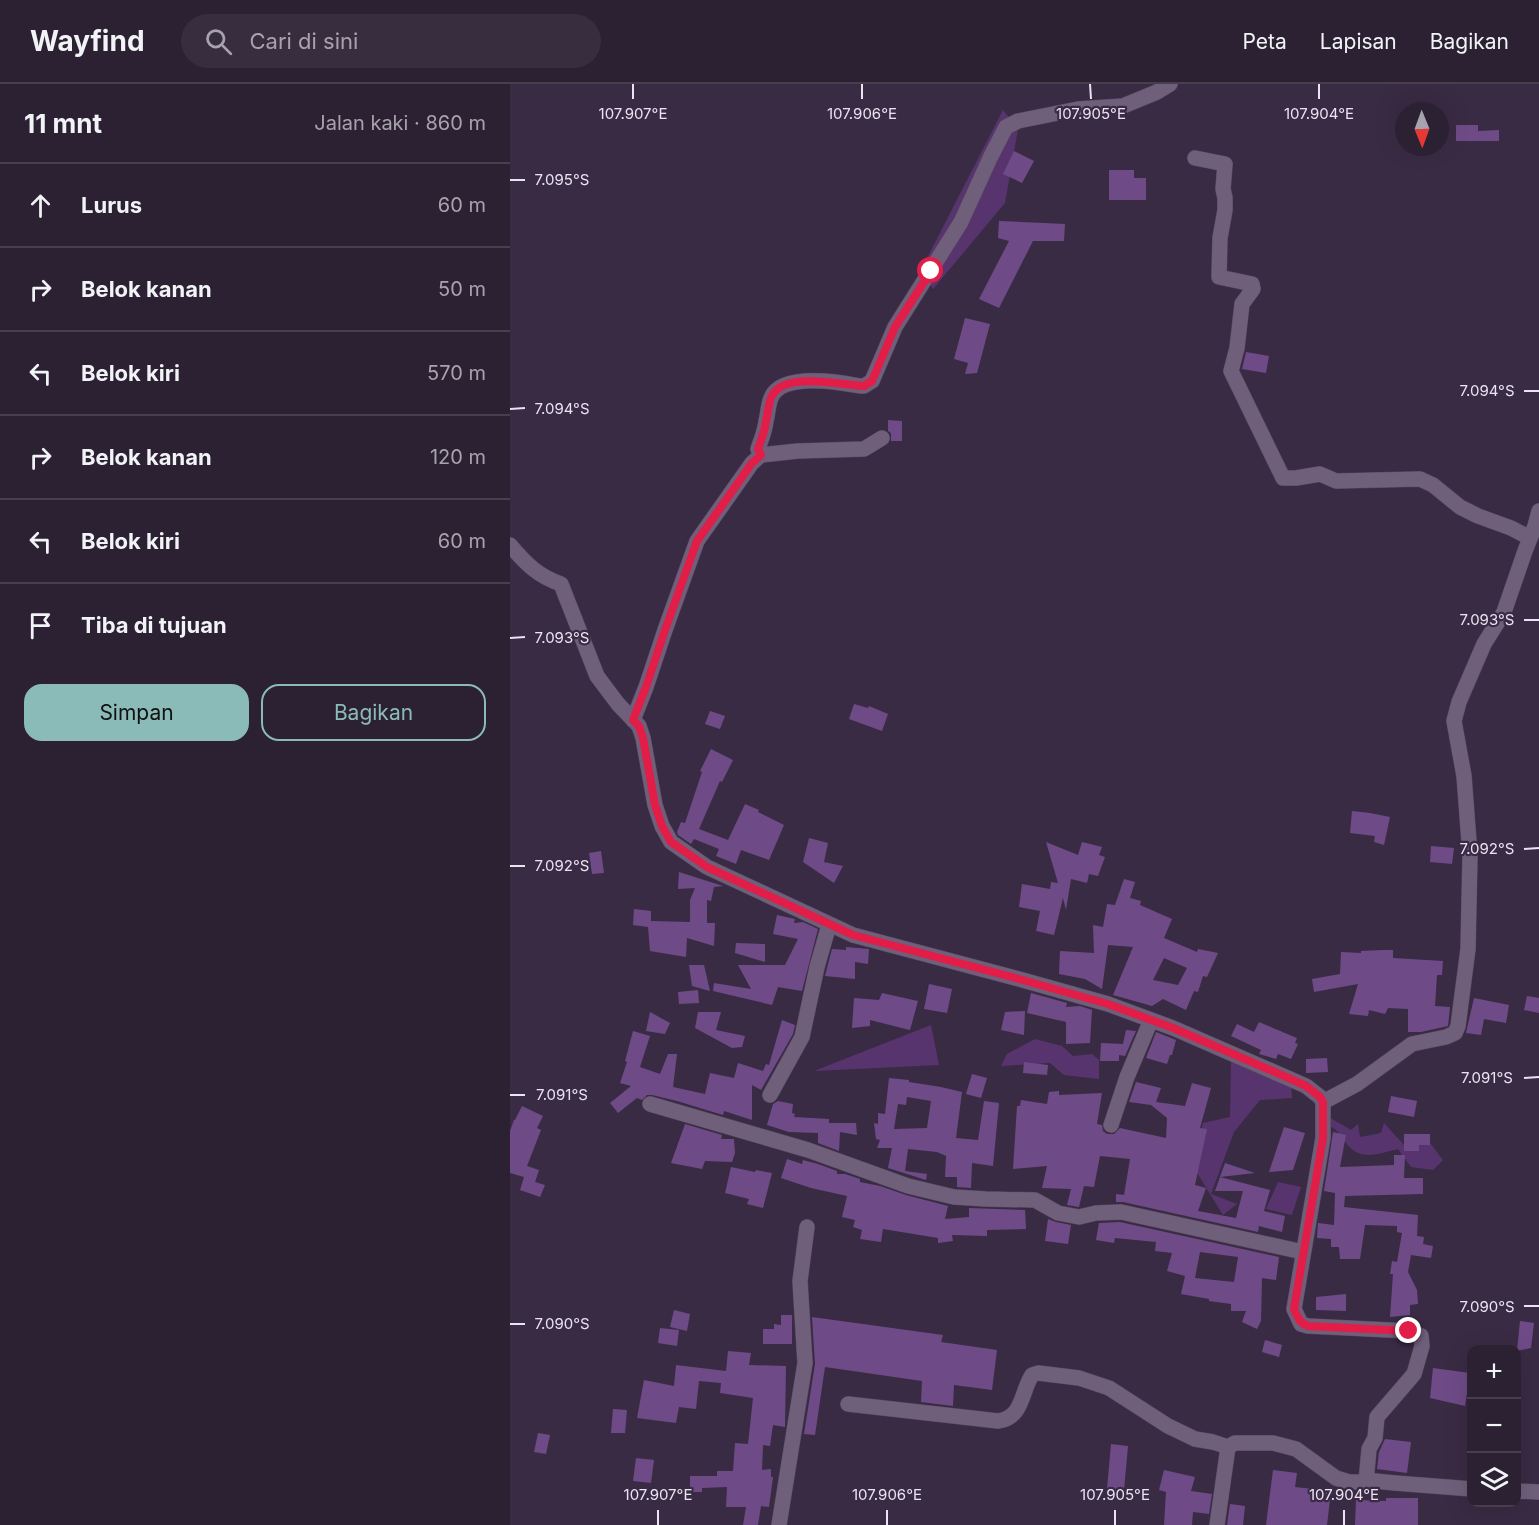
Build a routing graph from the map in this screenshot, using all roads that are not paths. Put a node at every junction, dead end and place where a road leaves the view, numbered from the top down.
1 (1170, 84) edge
2 (1195, 158) dead end
3 (882, 438) dead end
4 (761, 455) junction
5 (1539, 511) edge
6 (1530, 538) junction
7 (510, 545) edge
8 (631, 717) junction
9 (829, 925) junction
10 (1151, 1020) junction
11 (770, 1095) dead end
12 (1323, 1102) junction
13 (650, 1104) dead end
14 (1111, 1125) dead end
15 (807, 1227) dead end
16 (1303, 1252) junction
17 (848, 1404) dead end
18 (1228, 1447) junction
19 (1366, 1482) junction
20 (1467, 1489) edge
21 (1521, 1491) edge
22 (1539, 1492) edge
23 (779, 1525) edge
24 (1217, 1525) edge

1 - 4 street
2 - 6 street
3 - 4 street
4 - 8 street
5 - 6 street
6 - 12 street
7 - 8 street
8 - 9 street
9 - 10 street
9 - 11 street
10 - 12 street
10 - 14 street
12 - 16 street
13 - 16 street
15 - 23 street
16 - 19 street
17 - 18 street
18 - 19 street
18 - 24 street
19 - 20 street
21 - 22 street

